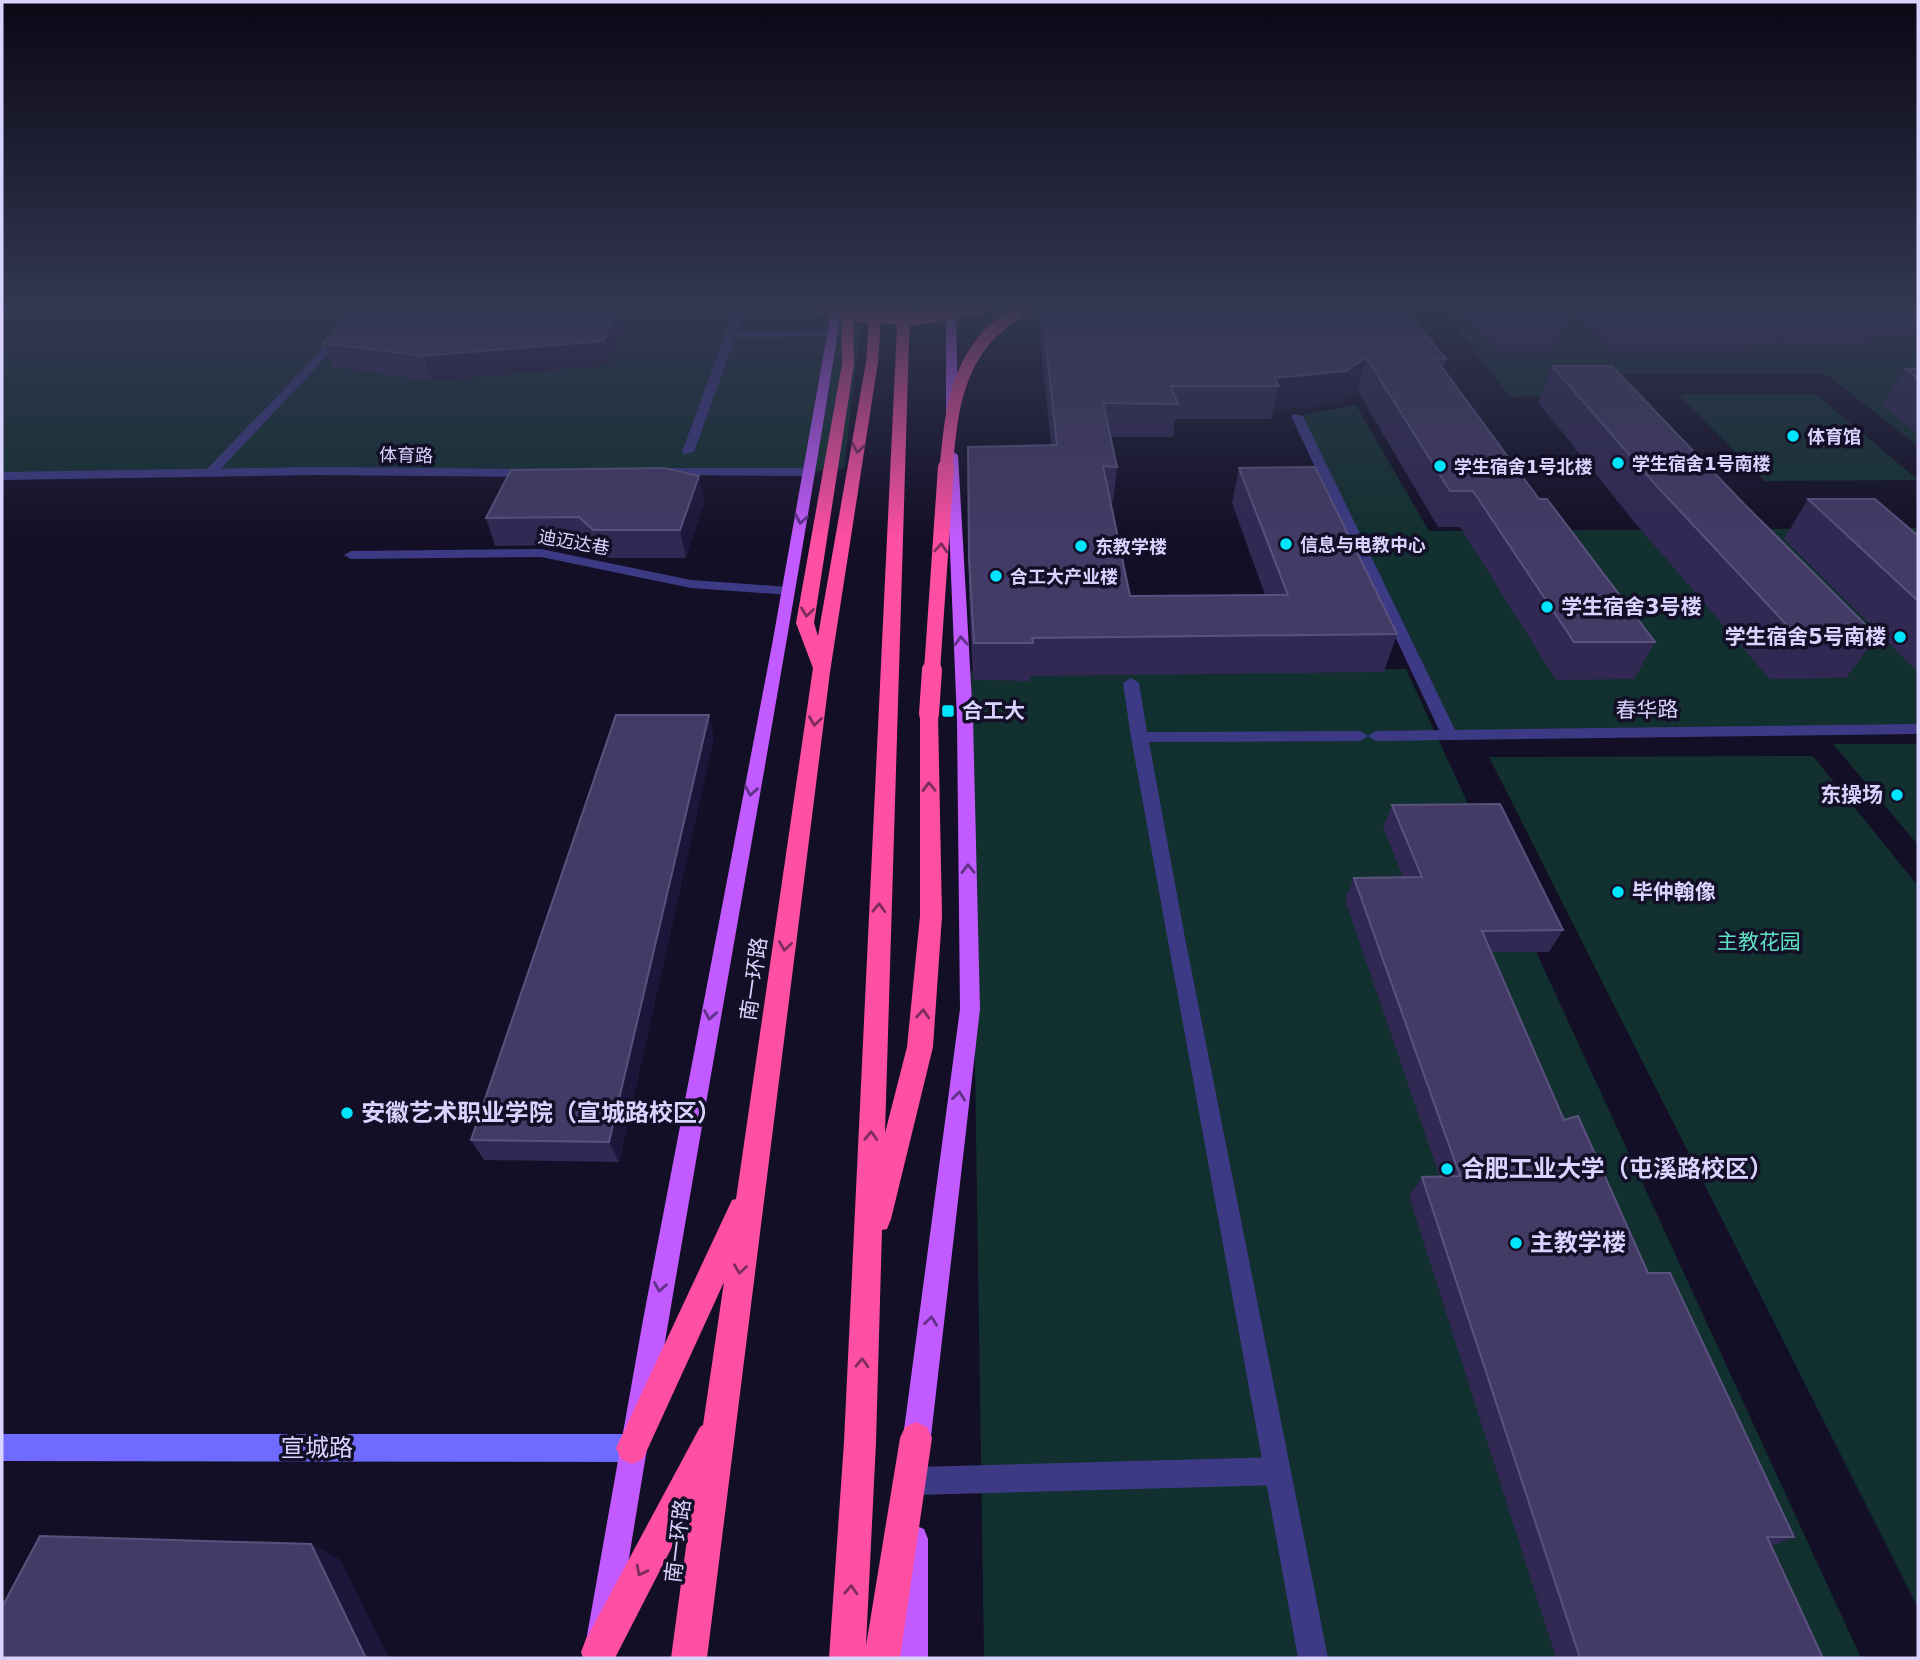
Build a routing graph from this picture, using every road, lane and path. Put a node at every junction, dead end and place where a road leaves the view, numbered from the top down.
1 (294, 384) edge
2 (713, 384) edge
3 (825, 384) edge
4 (845, 384) edge
5 (868, 384) edge
6 (901, 384) edge
7 (952, 384) edge
8 (959, 384) edge
9 (1297, 416) edge
10 (688, 452) dead end
11 (644, 472) edge
12 (810, 472) junction
13 (209, 473) junction
14 (547, 473) edge
15 (2, 476) edge
16 (351, 555) dead end
17 (788, 591) junction
18 (821, 672) junction
19 (1132, 683) dead end
20 (1918, 729) edge
21 (1449, 734) junction
22 (1139, 737) junction
23 (751, 1189) junction
24 (866, 1272) junction
25 (719, 1424) junction
26 (916, 1438) junction
27 (2, 1448) edge
28 (632, 1448) junction
29 (1277, 1471) junction
30 (915, 1482) junction
31 (598, 1655) edge
32 (690, 1658) edge
33 (847, 1658) edge
34 (882, 1658) edge
35 (913, 1658) edge
36 (1313, 1658) edge

1 - 13 street
2 - 10 street
3 - 12 main road
4 -> 18 highway
5 -> 18 highway, 南一环路
24 -> 6 highway
26 -> 7 main road
24 -> 8 highway, bridge
9 - 21 street
11 - 12 street
12 -> 17 main road
13 - 14 street, 体育路
13 - 15 street, 体育路
16 - 17 street, 迪迈达巷
17 -> 28 main road
18 -> 23 highway, 南一环路
19 - 22 street
20 - 21 street, 春华路
21 - 22 street, 春华路
22 - 29 street
23 -> 25 highway, 南一环路
23 - 28 highway
33 -> 24 highway
25 -> 31 highway
25 - 32 highway, 南一环路
26 - 30 main road
26 - 34 highway
27 - 28 street, 宣城路
28 - 31 main road
29 - 30 street
29 - 36 street
30 - 35 main road

